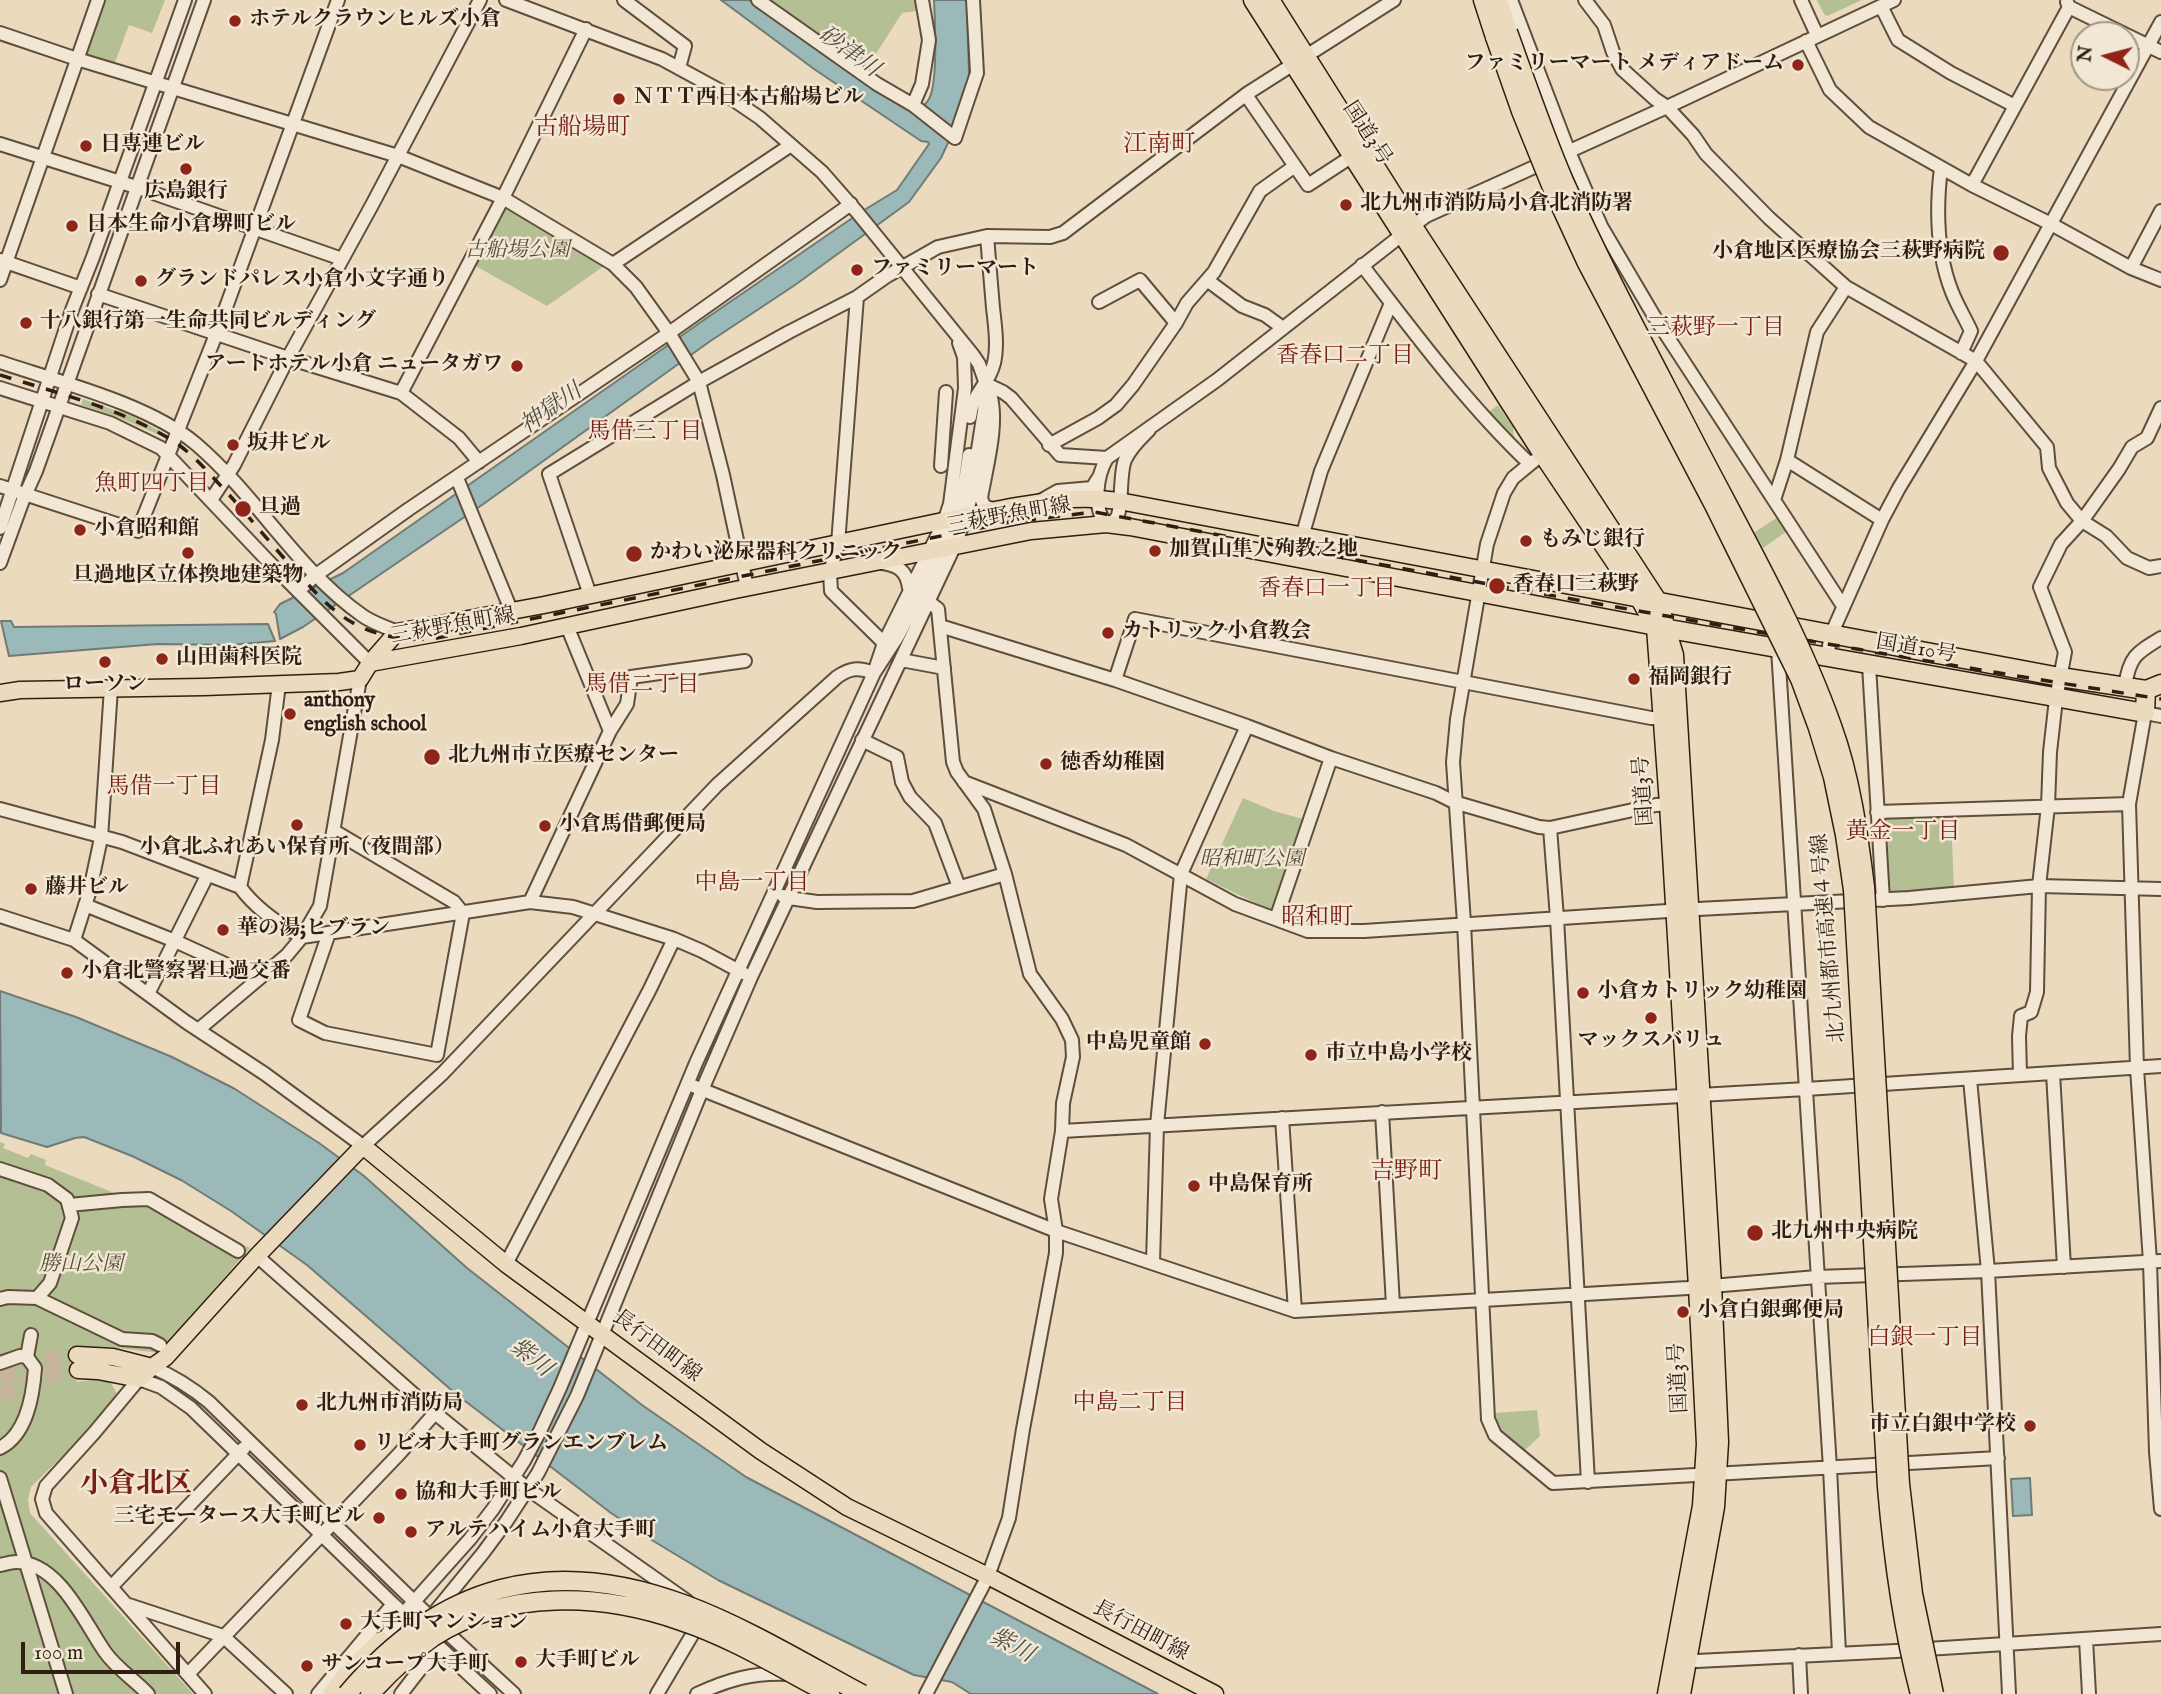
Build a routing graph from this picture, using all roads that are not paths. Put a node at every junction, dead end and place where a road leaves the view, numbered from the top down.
1 (98, 0) edge
2 (185, 0) edge
3 (204, 0) edge
4 (338, 0) edge
5 (480, 0) edge
6 (506, 0) edge
7 (624, 0) edge
8 (758, 0) edge
9 (922, 0) edge
10 (973, 0) edge
11 (1253, 0) edge
12 (1270, 0) edge
13 (1394, 0) edge
14 (1483, 0) edge
15 (1498, 0) edge
16 (1511, 0) edge
17 (1585, 0) edge
18 (1801, 0) edge
19 (1894, 0) edge
20 (2068, 4) edge
21 (1881, 6) junction
22 (2161, 22) edge
23 (586, 29) junction
24 (0, 33) edge
25 (1811, 38) junction
26 (2149, 45) junction
27 (2161, 52) edge
28 (77, 59) junction
29 (1299, 60) junction
30 (679, 68) junction
31 (155, 82) junction
32 (171, 87) junction
33 (1246, 94) junction
34 (913, 105) junction
35 (2015, 106) junction
36 (1667, 107) junction
37 (293, 124) junction
38 (0, 144) edge
39 (791, 145) junction
40 (1358, 152) junction
41 (1569, 152) junction
42 (398, 156) junction
43 (43, 158) junction
44 (1295, 166) junction
45 (1941, 168) junction
46 (120, 181) junction
47 (1972, 185) junction
48 (136, 187) junction
49 (503, 198) junction
50 (854, 208) junction
51 (2161, 211) edge
52 (2051, 224) junction
53 (254, 228) junction
54 (1408, 229) junction
55 (987, 236) junction
56 (342, 259) junction
57 (3, 261) edge
58 (612, 264) junction
59 (1362, 265) junction
60 (902, 267) junction
61 (2131, 268) junction
62 (0, 280) edge
63 (1207, 280) junction
64 (2161, 280) edge
65 (1846, 287) junction
66 (81, 288) junction
67 (98, 294) junction
68 (857, 297) junction
69 (1099, 302) dead end
70 (1391, 303) junction
71 (1176, 323) junction
72 (1283, 328) junction
73 (217, 332) junction
74 (669, 333) junction
75 (956, 336) junction
76 (1961, 353) junction
77 (288, 358) junction
78 (1976, 361) junction
79 (0, 362) edge
80 (50, 379) junction
81 (699, 382) junction
82 (66, 384) junction
83 (986, 384) junction
84 (0, 388) edge
85 (946, 392) dead end
86 (401, 393) junction
87 (42, 401) junction
88 (58, 406) junction
89 (2161, 408) edge
90 (178, 430) junction
91 (1149, 430) junction
92 (1049, 445) junction
93 (169, 453) junction
94 (957, 456) junction
95 (1107, 458) junction
96 (1537, 460) junction
97 (1787, 460) junction
98 (480, 462) junction
99 (229, 474) junction
100 (1099, 476) junction
101 (457, 478) junction
102 (0, 486) edge
103 (19, 492) junction
104 (951, 494) junction
105 (1098, 499) junction
106 (211, 500) junction
107 (1774, 500) junction
108 (1119, 501) junction
109 (1038, 502) junction
110 (995, 510) junction
111 (955, 519) junction
112 (1882, 520) junction
113 (2082, 522) junction
114 (1106, 524) junction
115 (0, 528) edge
116 (1302, 537) junction
117 (838, 544) junction
118 (942, 549) junction
119 (877, 562) junction
120 (0, 563) edge
121 (742, 564) junction
122 (2161, 566) edge
123 (1484, 570) junction
124 (830, 572) junction
125 (316, 575) junction
126 (747, 587) junction
127 (909, 588) junction
128 (298, 591) junction
129 (1480, 593) junction
130 (590, 595) junction
131 (1649, 601) junction
132 (929, 602) junction
133 (1843, 606) junction
134 (511, 610) junction
135 (567, 626) junction
136 (940, 626) junction
137 (1662, 628) junction
138 (397, 632) junction
139 (1831, 635) junction
140 (2161, 638) edge
141 (884, 643) junction
142 (1778, 649) junction
143 (1827, 657) junction
144 (901, 660) junction
145 (745, 661) dead end
146 (370, 663) junction
147 (1869, 665) junction
148 (944, 668) junction
149 (874, 673) junction
150 (2060, 677) junction
151 (360, 679) junction
152 (1115, 680) junction
153 (279, 684) junction
154 (1465, 684) junction
155 (2125, 687) junction
156 (111, 688) junction
157 (2156, 689) edge
158 (0, 693) edge
159 (2056, 699) junction
160 (2153, 714) edge
161 (1664, 718) junction
162 (1247, 726) junction
163 (610, 731) junction
164 (862, 740) junction
165 (1331, 758) junction
166 (964, 782) junction
167 (1454, 802) junction
168 (1676, 804) junction
169 (2130, 804) junction
170 (2048, 806) junction
171 (0, 809) edge
172 (1877, 813) junction
173 (1550, 828) junction
174 (334, 831) junction
175 (101, 838) junction
176 (1005, 874) junction
177 (1181, 874) junction
178 (206, 876) junction
179 (2039, 886) junction
180 (240, 887) junction
181 (959, 887) junction
182 (2133, 888) junction
183 (2161, 889) edge
184 (775, 892) junction
185 (789, 898) junction
186 (1882, 900) junction
187 (530, 902) junction
188 (1795, 903) junction
189 (85, 905) junction
190 (1682, 911) junction
191 (463, 913) junction
192 (597, 914) junction
193 (0, 916) edge
194 (1557, 918) junction
195 (1276, 919) junction
196 (1464, 923) junction
197 (329, 933) junction
198 (302, 937) junction
199 (674, 939) junction
200 (74, 940) junction
201 (175, 941) junction
202 (738, 971) junction
203 (751, 977) junction
204 (258, 979) junction
205 (148, 994) junction
206 (198, 1030) junction
207 (437, 1055) junction
208 (2161, 1066) edge
209 (2137, 1068) junction
210 (2053, 1073) junction
211 (442, 1074) junction
212 (2020, 1075) junction
213 (1970, 1079) junction
214 (688, 1084) junction
215 (1806, 1089) junction
216 (702, 1090) junction
217 (1693, 1095) junction
218 (1568, 1102) junction
219 (1473, 1107) junction
220 (1382, 1112) junction
221 (1282, 1118) junction
222 (1157, 1125) junction
223 (1062, 1131) junction
224 (363, 1146) junction
225 (0, 1169) edge
226 (69, 1205) junction
227 (1056, 1231) junction
228 (238, 1251) dead end
229 (257, 1256) junction
230 (1153, 1262) junction
231 (2155, 1262) edge
232 (506, 1264) junction
233 (2064, 1267) junction
234 (1988, 1271) junction
235 (1817, 1277) junction
236 (1705, 1286) junction
237 (1579, 1293) junction
238 (0, 1299) edge
239 (1482, 1299) junction
240 (41, 1303) junction
241 (1392, 1304) junction
242 (1295, 1311) junction
243 (587, 1321) junction
244 (603, 1333) junction
245 (31, 1335) dead end
246 (160, 1345) dead end
247 (27, 1357) junction
248 (0, 1363) edge
249 (152, 1367) junction
250 (139, 1379) junction
251 (435, 1413) junction
252 (250, 1442) junction
253 (0, 1448) edge
254 (2159, 1452) edge
255 (239, 1453) junction
256 (1998, 1458) junction
257 (1829, 1468) junction
258 (1712, 1475) junction
259 (513, 1477) junction
260 (0, 1478) edge
261 (1588, 1482) junction
262 (528, 1489) junction
263 (2161, 1509) edge
264 (332, 1522) junction
265 (321, 1533) junction
266 (26, 1564) junction
267 (0, 1565) edge
268 (988, 1576) junction
269 (111, 1587) junction
270 (414, 1601) junction
271 (393, 1604) junction
272 (128, 1605) junction
273 (403, 1614) junction
274 (430, 1617) junction
275 (421, 1630) junction
276 (2161, 1634) edge
277 (223, 1636) junction
278 (2086, 1639) junction
279 (381, 1641) junction
280 (2007, 1644) junction
281 (438, 1646) junction
282 (1927, 1648) junction
283 (403, 1653) junction
284 (1839, 1653) junction
285 (1798, 1655) junction
286 (1681, 1658) junction
287 (188, 1674) junction
288 (66, 1694) edge
289 (148, 1694) edge
290 (205, 1694) edge
291 (286, 1694) edge
292 (318, 1694) edge
293 (332, 1694) edge
294 (340, 1694) edge
295 (347, 1694) edge
296 (372, 1694) edge
297 (379, 1694) edge
298 (401, 1694) edge
299 (490, 1694) edge
300 (514, 1694) edge
301 (657, 1694) edge
302 (697, 1694) edge
303 (830, 1694) edge
304 (862, 1694) edge
305 (868, 1694) edge
306 (926, 1694) edge
307 (1214, 1694) edge
308 (1667, 1694) edge
309 (1681, 1694) edge
310 (1801, 1694) edge
311 (1920, 1694) edge
312 (1929, 1694) edge
313 (1934, 1694) edge
314 (2009, 1694) edge
315 (2090, 1694) edge

1 - 28 street
2 - 31 street
3 - 32 street
4 - 37 street
5 - 42 street
6 - 23 street
7 - 30 street
8 - 34 street
9 - 34 street
10 - 34 street
11 - 29 highway, 国道3号
12 - 29 highway, 国道3号
13 - 29 street
14 - 311 highway, 北九州都市高速４号線, bridge
15 - 313 highway, 北九州都市高速４号線, bridge
16 - 41 street
17 - 36 street
18 - 25 street
19 - 21 street
20 - 26 street
20 - 35 street
21 - 25 street
21 - 35 street
22 - 26 street
23 - 30 street
23 - 49 street
24 - 28 street
25 - 36 street
25 - 45 street
26 - 27 street
26 - 52 street
28 - 31 street
28 - 43 street
29 - 33 street
29 - 40 highway, 国道3号
30 - 39 street
31 - 32 street
31 - 46 street
32 - 37 street
32 - 48 street
33 - 44 street
33 - 55 street
35 - 47 street
36 - 41 street
36 - 65 street
37 - 42 street
37 - 53 street
38 - 43 street
39 - 50 street
39 - 58 street
40 - 44 street
40 - 54 highway, 国道3号
41 - 54 street
41 - 107 street
42 - 49 street
42 - 56 street
43 - 46 street
43 - 57 street
44 - 63 street
45 - 47 street
45 - 76 street
46 - 48 street
46 - 66 street
47 - 52 street
48 - 53 street
48 - 67 street
49 - 58 street
49 - 86 street
50 - 60 street
50 - 74 street
51 - 61 street
52 - 61 street
52 - 78 street
53 - 56 street
53 - 73 street
54 - 59 street
54 - 96 highway, 国道3号
54 - 131 highway, 国道3号
55 - 60 street
55 - 83 street
56 - 77 street
57 - 62 street
57 - 66 street
58 - 74 street
59 - 70 street
59 - 72 street
60 - 68 street
60 - 75 street
61 - 64 street
63 - 71 street
63 - 72 street
65 - 76 street
65 - 97 street
66 - 80 street
67 - 73 street
67 - 82 street
68 - 81 street
68 - 117 street
69 - 71 street
70 - 96 street
70 - 116 street
71 - 92 street
72 - 91 street
73 - 77 street
73 - 90 street
74 - 81 street
74 - 98 street
75 - 83 street
75 - 94 street
76 - 78 street
77 - 86 street
77 - 99 street
78 - 112 street
78 - 113 street
79 - 80 street
80 - 82 street
80 - 87 street
81 - 121 street
81 - 130 street
82 - 88 street
82 - 90 street
83 - 92 street
83 - 104 street
83 - 110 street
83 - 111 street
84 - 87 street
85 - 94 street
86 - 98 street
87 - 88 street
87 - 103 street
88 - 93 street
88 - 103 street
89 - 113 street
90 - 93 street
90 - 99 street
91 - 95 street
91 - 108 street
92 - 95 street
93 - 103 street
93 - 106 street
94 - 104 street
95 - 100 street
96 - 123 street
96 - 131 highway, 国道3号
97 - 107 street
97 - 112 street
98 - 101 street
99 - 106 street
99 - 125 street
100 - 105 street
100 - 109 street
101 - 125 street
101 - 134 street
102 - 103 street
103 - 115 street
103 - 120 street
104 - 111 street
105 - 108 main road, 三萩野魚町線
105 - 109 main road, 三萩野魚町線
105 - 114 street
106 - 128 street
107 - 133 street
108 - 114 street
108 - 116 main road, 三萩野魚町線
109 - 110 main road, 三萩野魚町線
110 - 111 main road, 三萩野魚町線
111 - 117 main road, 三萩野魚町線
111 - 118 street
111 - 118 street
112 - 133 street
113 - 122 street
113 - 150 street
114 - 118 main road, 三萩野魚町線
114 - 129 main road, 三萩野魚町線
116 - 123 main road, 三萩野魚町線
117 - 121 main road, 三萩野魚町線
117 - 124 street
118 - 119 main road, 三萩野魚町線
118 - 127 street
118 - 132 street
118 - 149 street
119 - 124 main road, 三萩野魚町線
119 - 127 street
121 - 126 street
121 - 130 main road, 三萩野魚町線
123 - 129 street
123 - 131 main road, 三萩野魚町線
124 - 126 main road, 三萩野魚町線
124 - 141 street
125 - 128 street
125 - 138 street
126 - 135 main road, 三萩野魚町線
127 - 141 street
128 - 146 street
129 - 137 main road, 三萩野魚町線
129 - 154 street
130 - 134 main road, 三萩野魚町線
131 - 137 highway, 国道3号
131 - 139 highway, 国道10号
132 - 136 street
132 - 144 street
133 - 139 street
134 - 138 main road, 三萩野魚町線
135 - 146 main road, 三萩野魚町線
135 - 163 street
136 - 148 street
136 - 152 street
137 - 142 highway, 国道10号
137 - 161 highway, 国道3号
137 - 168 highway, 国道3号
138 - 146 main road, 三萩野魚町線
139 - 143 street
139 - 150 highway, 国道10号
140 - 155 street
141 - 149 street
142 - 143 highway, 国道10号
142 - 188 street
143 - 147 highway, 国道10号
144 - 148 street
144 - 164 street
145 - 163 street
146 - 151 main road, 三萩野魚町線
147 - 159 highway, 国道10号
147 - 172 street
148 - 166 street
149 - 184 street
149 - 192 street
150 - 155 highway, 国道10号
150 - 159 street
151 - 153 main road
151 - 174 street
152 - 154 street
152 - 162 street
153 - 156 main road
153 - 180 street
154 - 161 street
154 - 167 street
155 - 157 highway, 国道10号
156 - 158 main road
156 - 175 street
157 - 160 highway, 国道10号
159 - 160 highway, 国道10号
159 - 170 street
160 - 169 street
161 - 168 highway, 国道3号
162 - 165 street
162 - 177 street
163 - 187 street
164 - 181 street
164 - 185 street
165 - 167 street
165 - 195 street
166 - 176 street
166 - 177 street
167 - 173 street
167 - 196 street
168 - 173 street
168 - 190 highway, 国道3号
169 - 170 street
169 - 182 street
170 - 172 street
170 - 179 street
171 - 175 street
172 - 186 street
173 - 194 street
174 - 191 street
174 - 198 street
175 - 178 street
175 - 189 street
176 - 181 street
176 - 223 street
177 - 195 street
177 - 222 street
178 - 180 street
178 - 201 street
179 - 182 street
179 - 186 street
179 - 212 street
180 - 198 street
181 - 185 street
182 - 183 street
182 - 209 street
184 - 185 street
184 - 202 street
185 - 203 street
186 - 188 street
187 - 191 street
187 - 192 street
188 - 190 street
188 - 215 street
189 - 200 street
189 - 201 street
190 - 194 street
190 - 217 highway, 国道3号
191 - 197 street
191 - 207 street
192 - 199 street
192 - 211 street
193 - 200 street
194 - 196 street
194 - 218 street
195 - 196 street
196 - 219 street
197 - 198 street
197 - 207 street
198 - 204 street
199 - 202 street
199 - 232 street
200 - 205 street
201 - 204 street
201 - 205 street
202 - 203 street
202 - 214 street
203 - 216 street
204 - 206 street
205 - 206 street
206 - 224 street
207 - 211 street
208 - 209 street
209 - 210 street
209 - 231 street
210 - 212 street
210 - 233 street
211 - 224 street
212 - 213 street
213 - 215 street
213 - 234 street
214 - 216 street
214 - 243 street
215 - 217 street
215 - 235 street
216 - 227 street
216 - 244 street
217 - 218 street
217 - 236 highway, 国道3号
218 - 219 street
218 - 237 street
219 - 220 street
219 - 239 street
220 - 221 street
220 - 241 street
221 - 222 street
221 - 242 street
222 - 223 street
222 - 230 street
223 - 227 street
224 - 229 main road
224 - 232 main road, 長行田町線
225 - 226 street
226 - 228 street
226 - 240 street
227 - 230 street
227 - 268 street
229 - 249 main road
229 - 251 street
230 - 242 street
231 - 233 street
231 - 254 street
232 - 243 main road, 長行田町線
233 - 234 street
234 - 235 street
234 - 256 street
235 - 236 street
235 - 257 street
236 - 237 street
236 - 258 highway, 国道3号
237 - 239 street
237 - 261 street
238 - 240 street
239 - 241 street
239 - 261 street
240 - 246 street
241 - 242 street
243 - 244 main road, 長行田町線
243 - 259 street
244 - 262 street
244 - 268 main road, 長行田町線
245 - 247 street
247 - 248 street
247 - 253 street
249 - 250 main road
249 - 250 main road
249 - 252 street
250 - 255 street
250 - 269 street
251 - 259 street
251 - 264 street
252 - 255 street
252 - 264 street
254 - 263 street
255 - 265 street
255 - 269 street
256 - 257 street
256 - 280 street
257 - 258 street
257 - 284 street
258 - 261 street
258 - 286 highway, 国道3号
259 - 262 street
259 - 270 street
260 - 266 street
262 - 274 street
262 - 301 street
264 - 265 street
264 - 270 street
265 - 271 street
265 - 277 street
266 - 267 street
266 - 288 street
266 - 289 street
268 - 306 street
268 - 307 main road, 長行田町線
269 - 272 street
270 - 273 street
270 - 274 street
271 - 273 street
271 - 292 street
272 - 277 street
272 - 287 street
273 - 275 street
273 - 279 street
274 - 275 street
274 - 300 street
275 - 281 street
275 - 283 street
276 - 278 street
277 - 287 street
277 - 291 street
278 - 280 street
278 - 315 street
279 - 293 highway
279 - 294 street
280 - 282 street
280 - 314 street
281 - 298 street
281 - 299 street
282 - 284 street
282 - 312 street
283 - 296 street
283 - 297 highway
284 - 285 street
285 - 286 street
285 - 310 street
286 - 308 highway, 国道3号
286 - 309 highway, 国道3号
287 - 290 street
295 - 304 highway, bridge
296 - 303 highway, bridge
302 - 305 street

